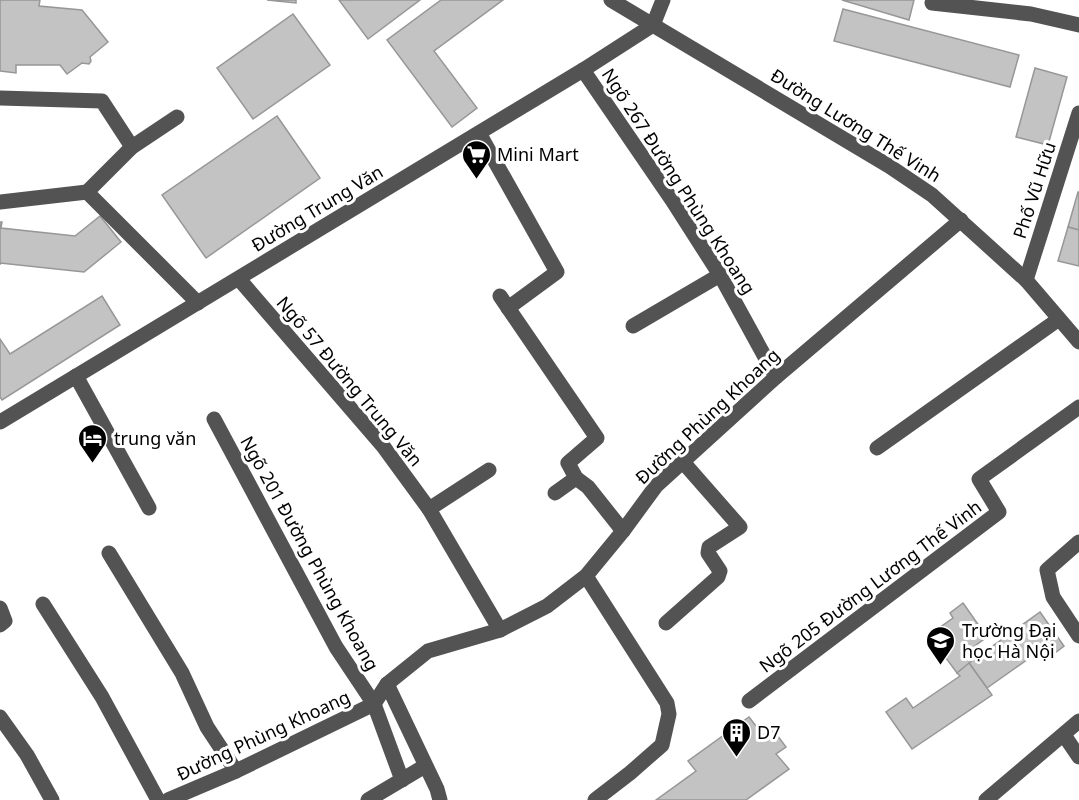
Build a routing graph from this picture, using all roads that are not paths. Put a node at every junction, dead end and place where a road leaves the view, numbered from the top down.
1 (611, 0) edge
2 (663, 0) edge
3 (932, 3) dead end
4 (653, 25) junction
5 (1079, 25) edge
6 (583, 70) junction
7 (0, 98) edge
8 (1079, 113) edge
9 (177, 117) dead end
10 (478, 133) junction
11 (132, 147) junction
12 (87, 192) junction
13 (0, 202) edge
14 (961, 220) junction
15 (720, 275) junction
16 (240, 279) junction
17 (1026, 280) junction
18 (198, 303) junction
19 (1059, 319) junction
20 (633, 326) dead end
21 (1079, 342) edge
22 (76, 376) junction
23 (776, 377) junction
24 (1079, 408) edge
25 (214, 419) dead end
26 (0, 422) edge
27 (877, 448) dead end
28 (683, 462) junction
29 (489, 470) dead end
30 (576, 478) junction
31 (555, 493) dead end
32 (149, 508) dead end
33 (429, 509) junction
34 (623, 531) junction
35 (1079, 542) edge
36 (109, 553) dead end
37 (586, 576) junction
38 (44, 604) dead end
39 (0, 608) edge
40 (666, 623) dead end
41 (0, 625) edge
42 (500, 630) junction
43 (1079, 636) edge
44 (387, 684) junction
45 (749, 701) dead end
46 (374, 704) junction
47 (0, 717) edge
48 (1079, 721) edge
49 (1064, 735) junction
50 (1079, 757) edge
51 (425, 766) junction
52 (236, 771) junction
53 (402, 780) junction
54 (52, 800) edge
55 (158, 800) edge
56 (168, 800) edge
57 (368, 800) edge
58 (440, 800) edge
59 (595, 800) edge
60 (986, 800) edge

1 - 4 street, Đường Lương Thế Vinh
2 - 4 street
3 - 5 street
4 - 6 street, Đường Trung Văn
4 - 14 street, Đường Lương Thế Vinh
6 - 10 street, Đường Trung Văn
6 - 15 street, Ngõ 267 Đường Phùng Khoang
7 - 11 street
8 - 17 street, Phố Vũ Hữu
9 - 11 street
10 - 16 street, Đường Trung Văn
10 - 30 street
11 - 12 street
12 - 13 street
12 - 18 street
14 - 17 street, Đường Lương Thế Vinh
14 - 23 street, Đường Phùng Khoang
15 - 20 street
15 - 23 street, Ngõ 267 Đường Phùng Khoang
16 - 18 street, Đường Trung Văn
16 - 33 street, Ngõ 57 Đường Trung Văn
17 - 19 street, Đường Lương Thế Vinh
18 - 22 street, Đường Trung Văn
19 - 21 street, Đường Lương Thế Vinh
19 - 27 street
22 - 26 street, Đường Trung Văn
22 - 32 street
23 - 28 street, Đường Phùng Khoang
24 - 45 street, Ngõ 205 Đường Lương Thế Vinh
25 - 46 street, Ngõ 201 Đường Phùng Khoang
28 - 34 street, Đường Phùng Khoang
28 - 40 street
29 - 33 street
30 - 31 street
30 - 34 street
33 - 42 street, Ngõ 57 Đường Trung Văn
34 - 37 street, Đường Phùng Khoang
35 - 43 street
36 - 52 street
37 - 42 street, Đường Phùng Khoang
37 - 59 street
38 - 55 street
39 - 41 street
42 - 44 street, Đường Phùng Khoang
44 - 46 street, Đường Phùng Khoang
44 - 51 street
46 - 52 street, Đường Phùng Khoang
46 - 53 street, Đường Phùng Khoang
47 - 54 street
48 - 49 street
49 - 50 street
49 - 60 street
51 - 53 street
51 - 58 street
52 - 56 street, Đường Phùng Khoang
53 - 57 street

